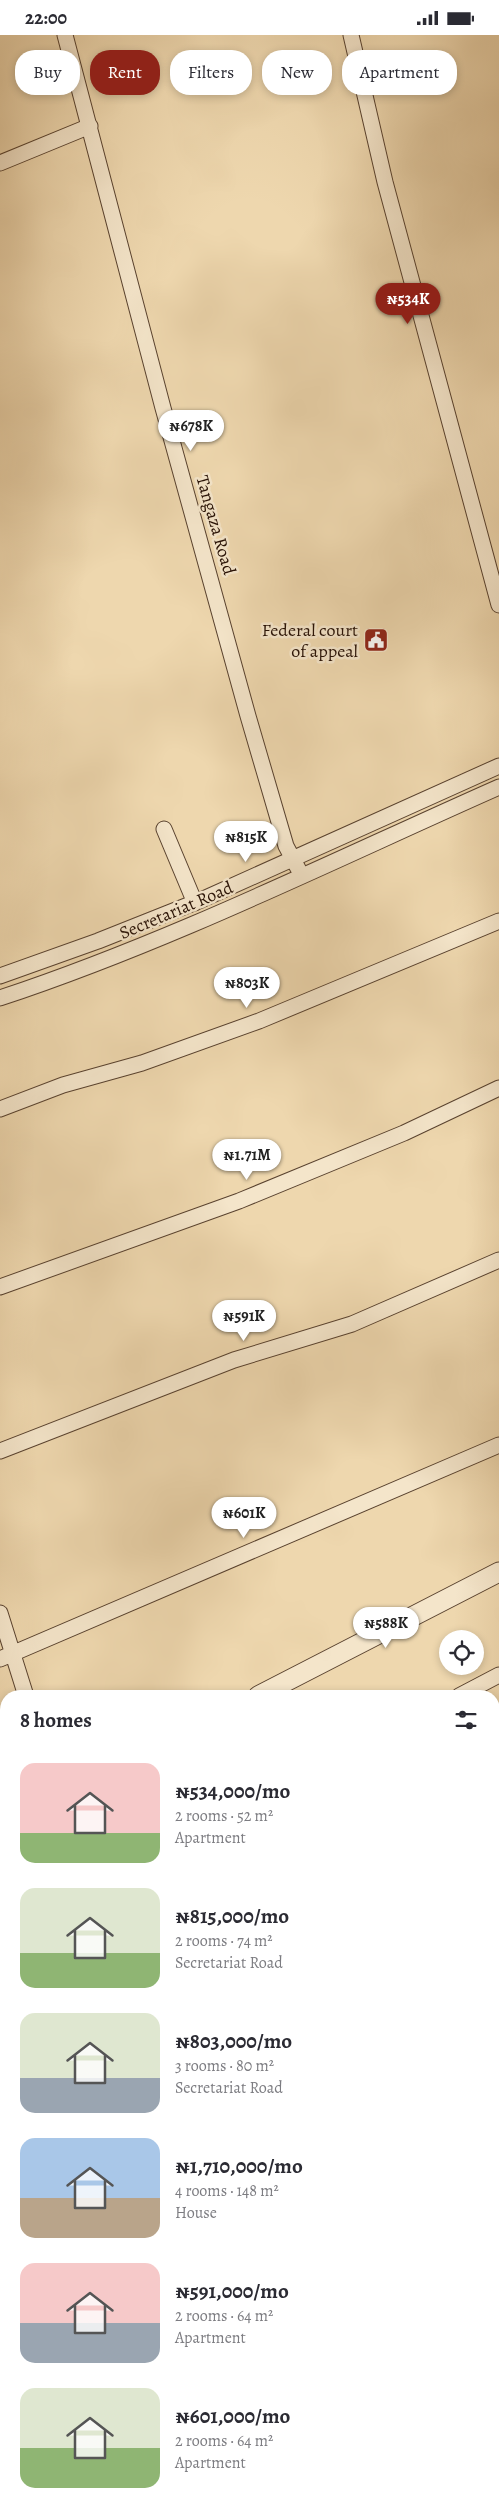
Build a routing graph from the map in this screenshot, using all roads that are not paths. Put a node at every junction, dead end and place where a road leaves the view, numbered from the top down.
1 (65, 35) edge
2 (351, 35) edge
3 (90, 126) junction
4 (0, 163) edge
5 (499, 605) edge
6 (499, 766) edge
7 (499, 787) edge
8 (164, 829) dead end
9 (292, 858) junction
10 (302, 876) junction
11 (195, 903) junction
12 (499, 921) edge
13 (0, 976) edge
14 (0, 998) edge
15 (499, 1088) edge
16 (0, 1109) edge
17 (499, 1260) edge
18 (0, 1287) edge
19 (499, 1445) edge
20 (0, 1451) edge
21 (499, 1571) edge
22 (0, 1613) edge
23 (7, 1657) edge
24 (499, 1675) edge
25 (23, 1690) edge
26 (270, 1690) edge
27 (473, 1690) edge

1 - 3 street, Tangaza Road
2 - 5 street
3 - 4 street
3 - 9 street, Tangaza Road
6 - 9 street, Secretariat Road
7 - 10 street, Secretariat Road
8 - 11 street
9 - 10 street, Tangaza Road
9 - 11 street, Secretariat Road
10 - 14 street, Secretariat Road
11 - 13 street, Secretariat Road
12 - 16 street
15 - 18 street
17 - 20 street
19 - 23 street
21 - 26 street
22 - 23 street
23 - 25 street
24 - 27 street

